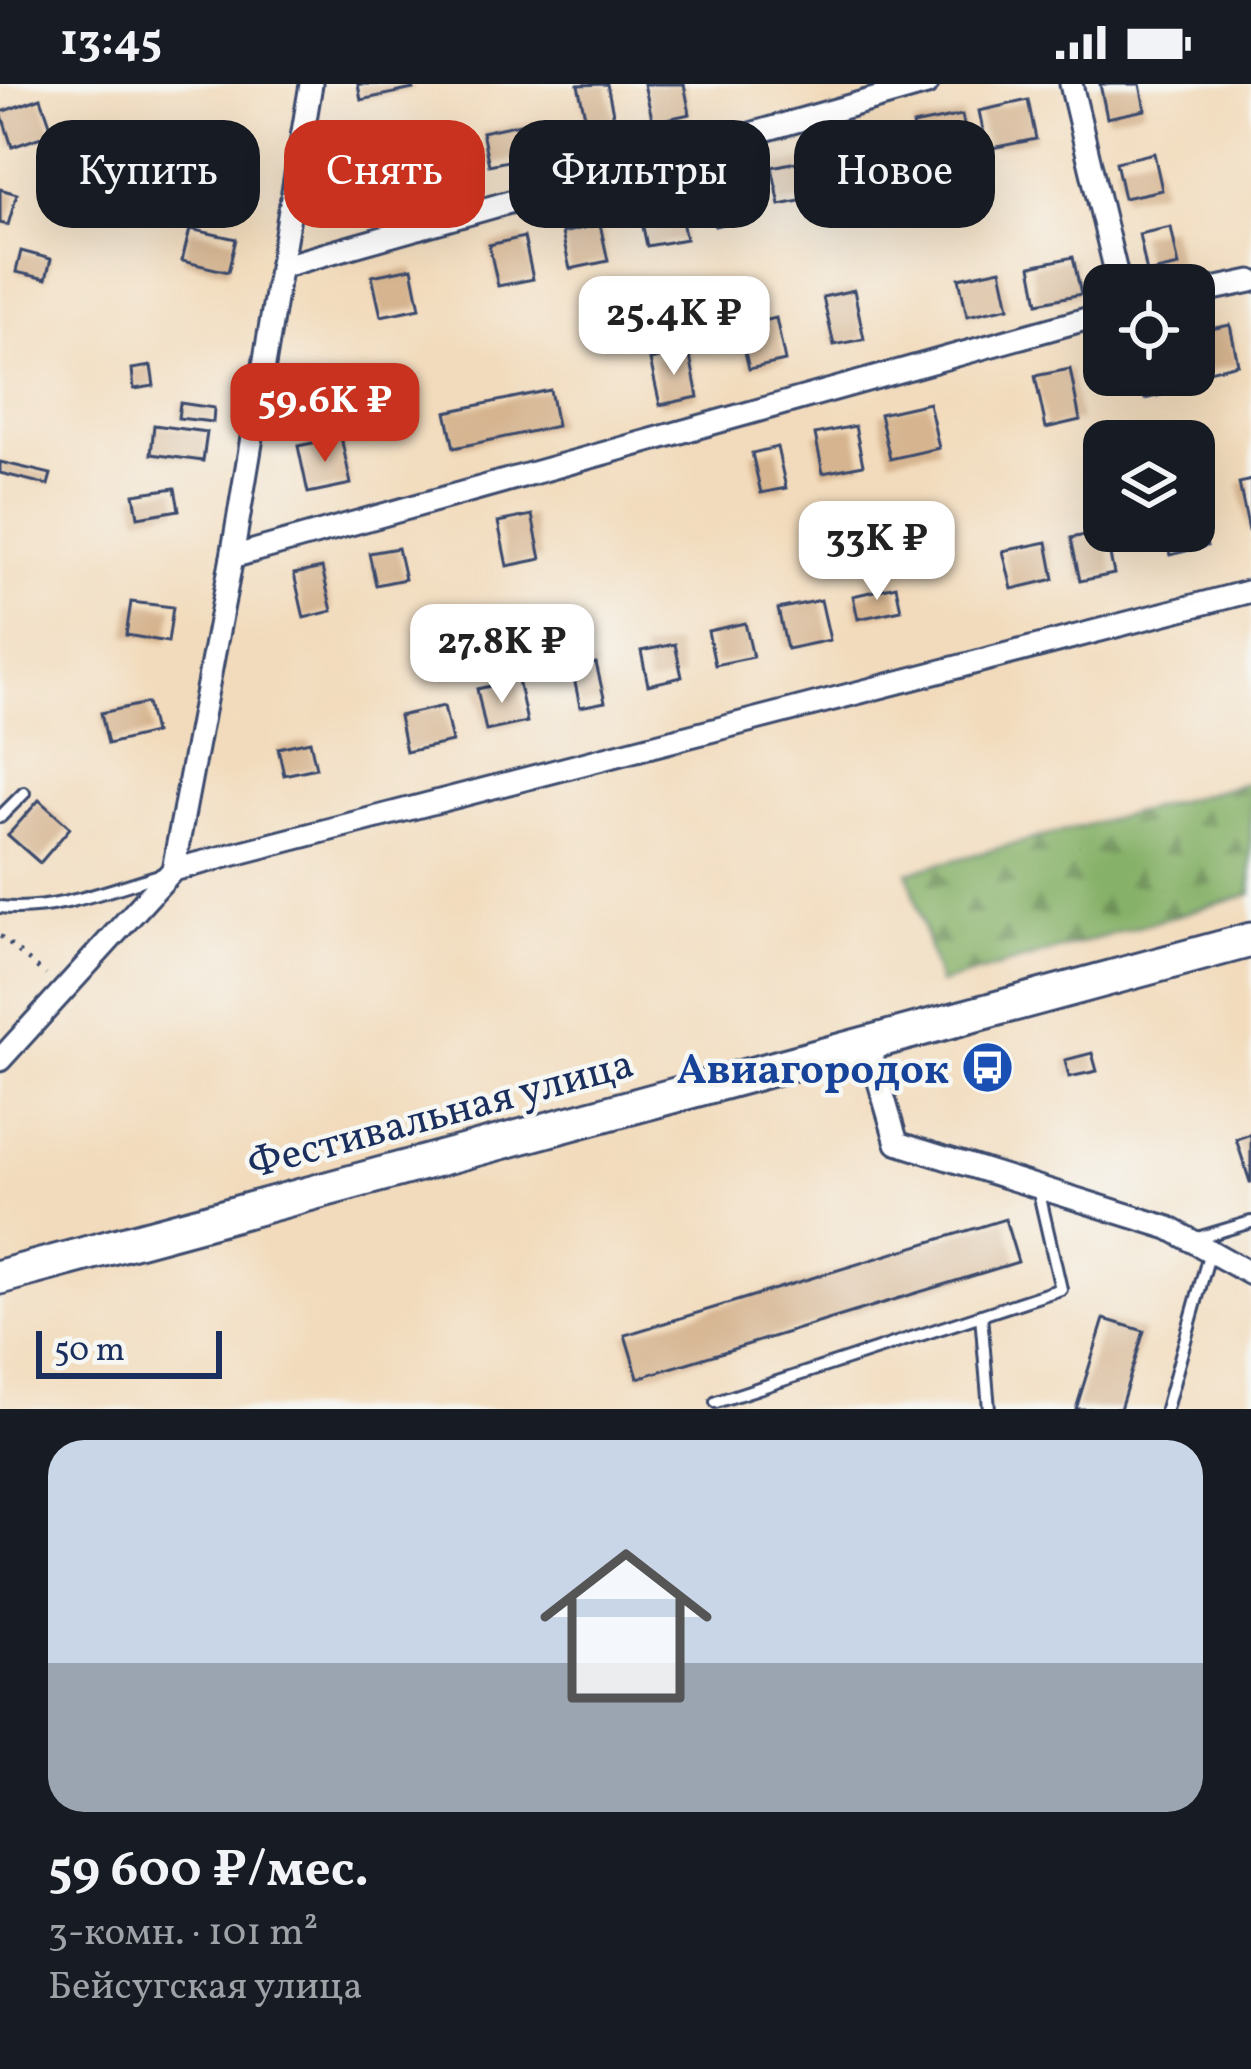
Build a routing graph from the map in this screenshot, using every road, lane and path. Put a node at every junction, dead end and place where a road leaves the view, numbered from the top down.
1 (311, 84) edge
2 (927, 84) edge
3 (1071, 84) edge
4 (1114, 264) edge
5 (280, 267) junction
6 (1251, 281) edge
7 (1215, 289) edge
8 (1083, 320) edge
9 (232, 557) junction
10 (1251, 592) edge
11 (24, 793) dead end
12 (0, 817) edge
13 (173, 870) junction
14 (0, 907) edge
15 (0, 935) edge
16 (1251, 940) edge
17 (64, 989) junction
18 (868, 1044) junction
19 (0, 1060) edge
20 (1038, 1187) junction
21 (1251, 1222) edge
22 (1200, 1245) junction
23 (1251, 1274) edge
24 (0, 1276) edge
25 (981, 1315) junction
26 (716, 1402) dead end
27 (989, 1409) edge
28 (1166, 1409) edge

1 - 5 street
2 - 5 street
3 - 4 street
5 - 9 street
6 - 7 street
8 - 9 street
9 - 13 street
10 - 13 street
11 - 12 lane
13 - 14 lane
13 - 17 street
15 - 17 path
16 - 18 main road, Фестивальная улица
17 - 19 street
18 - 20 street
18 - 24 main road, Фестивальная улица
20 - 22 street
20 - 25 lane
21 - 22 lane
22 - 23 street
22 - 28 lane
25 - 26 lane
25 - 27 lane

